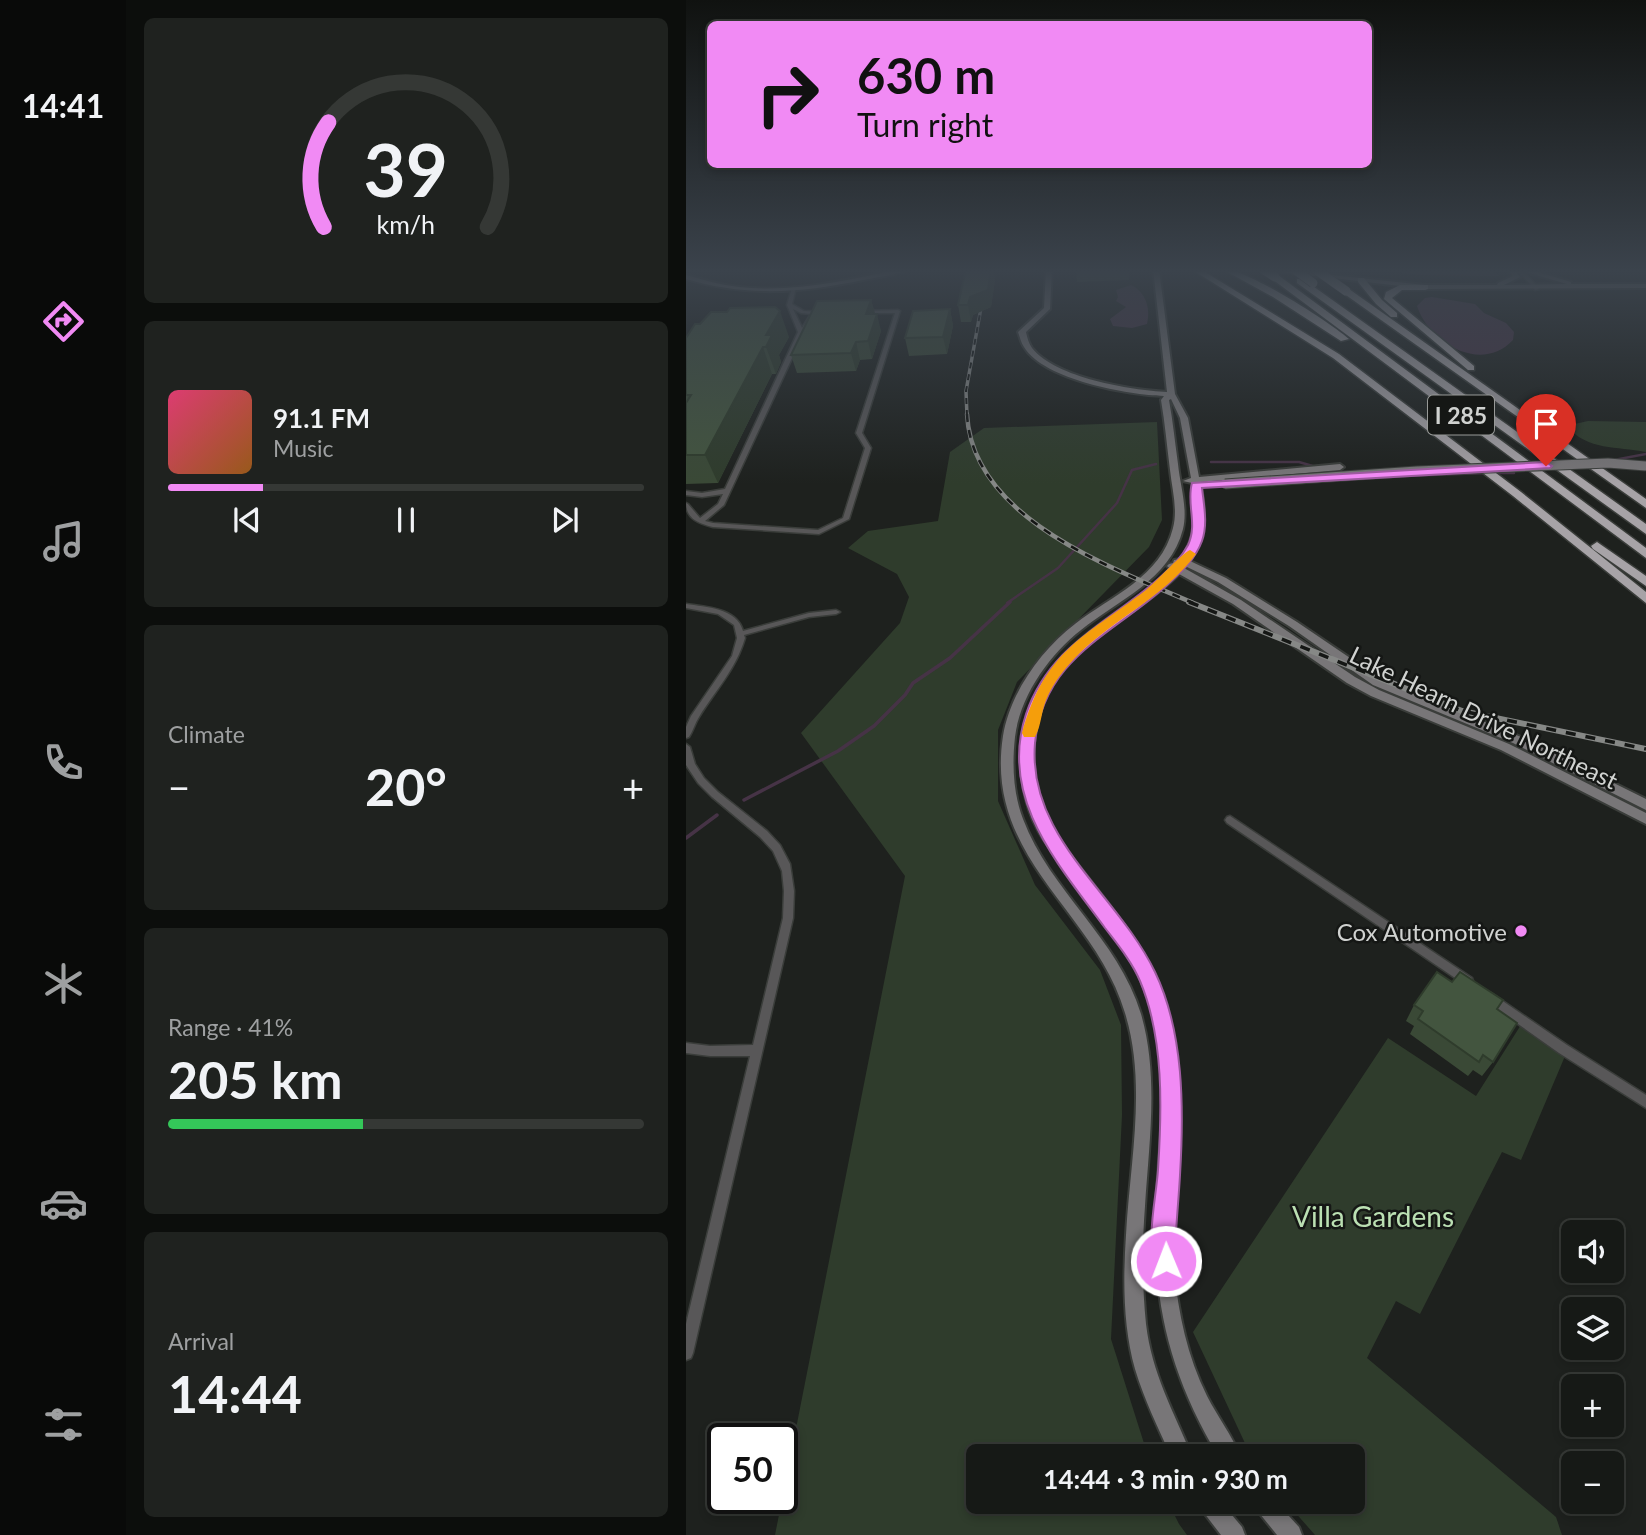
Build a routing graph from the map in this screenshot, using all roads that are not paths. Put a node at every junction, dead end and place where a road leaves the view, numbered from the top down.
1 (797, 341) edge
2 (889, 341) edge
3 (1024, 341) edge
4 (1165, 341) edge
5 (1311, 341) edge
6 (1323, 341) edge
7 (1325, 341) edge
8 (1347, 341) edge
9 (1364, 341) edge
10 (1384, 341) edge
11 (1416, 341) edge
12 (1437, 342) edge
13 (1373, 374) junction
14 (1417, 383) junction
15 (1171, 392) junction
16 (1646, 458) edge
17 (1192, 462) junction
18 (1646, 466) edge
19 (1224, 480) junction
20 (1196, 482) junction
21 (1177, 483) junction
22 (727, 491) junction
23 (686, 493) edge
24 (1646, 494) edge
25 (1646, 504) edge
26 (686, 505) edge
27 (700, 522) junction
28 (1646, 530) edge
29 (1591, 543) junction
30 (1646, 554) edge
31 (1163, 561) junction
32 (1181, 566) junction
33 (1646, 582) edge
34 (1646, 589) edge
35 (1646, 599) edge
36 (686, 606) edge
37 (836, 612) dead end
38 (740, 634) junction
39 (686, 735) edge
40 (686, 747) edge
41 (1646, 805) edge
42 (1646, 819) edge
43 (1230, 820) dead end
44 (686, 1048) edge
45 (758, 1050) junction
46 (1646, 1102) edge
47 (686, 1353) edge
48 (1176, 1444) edge
49 (1222, 1444) edge
50 (1217, 1514) edge
51 (1273, 1514) edge
52 (1234, 1535) edge
53 (1291, 1535) edge

1 - 22 street
2 - 27 street
3 - 15 main road
4 - 15 main road
5 - 35 highway
6 - 13 highway
7 - 13 highway
8 - 14 highway
9 - 14 highway, I 285
10 - 28 highway, I 285
11 - 25 highway, bridge
12 - 24 highway
13 - 29 highway
14 - 30 highway, I 285
15 - 17 main road
15 - 21 main road
16 - 19 main road
17 - 19 main road
17 - 20 main road
18 - 19 main road, bridge
19 - 20 main road
20 - 21 main road
20 - 32 main road
21 - 31 main road
22 - 23 street
22 - 27 street
26 - 27 street
29 - 33 highway
29 - 34 highway
31 - 32 main road, Lake Hearn Drive Northeast
31 - 48 main road
32 - 41 main road, Lake Hearn Drive Northeast
32 - 42 main road, Lake Hearn Drive Northeast
32 - 49 main road
36 - 38 street
37 - 38 street
38 - 39 street
40 - 45 street
43 - 46 street
44 - 45 street
45 - 47 street
50 - 52 main road
51 - 53 main road

